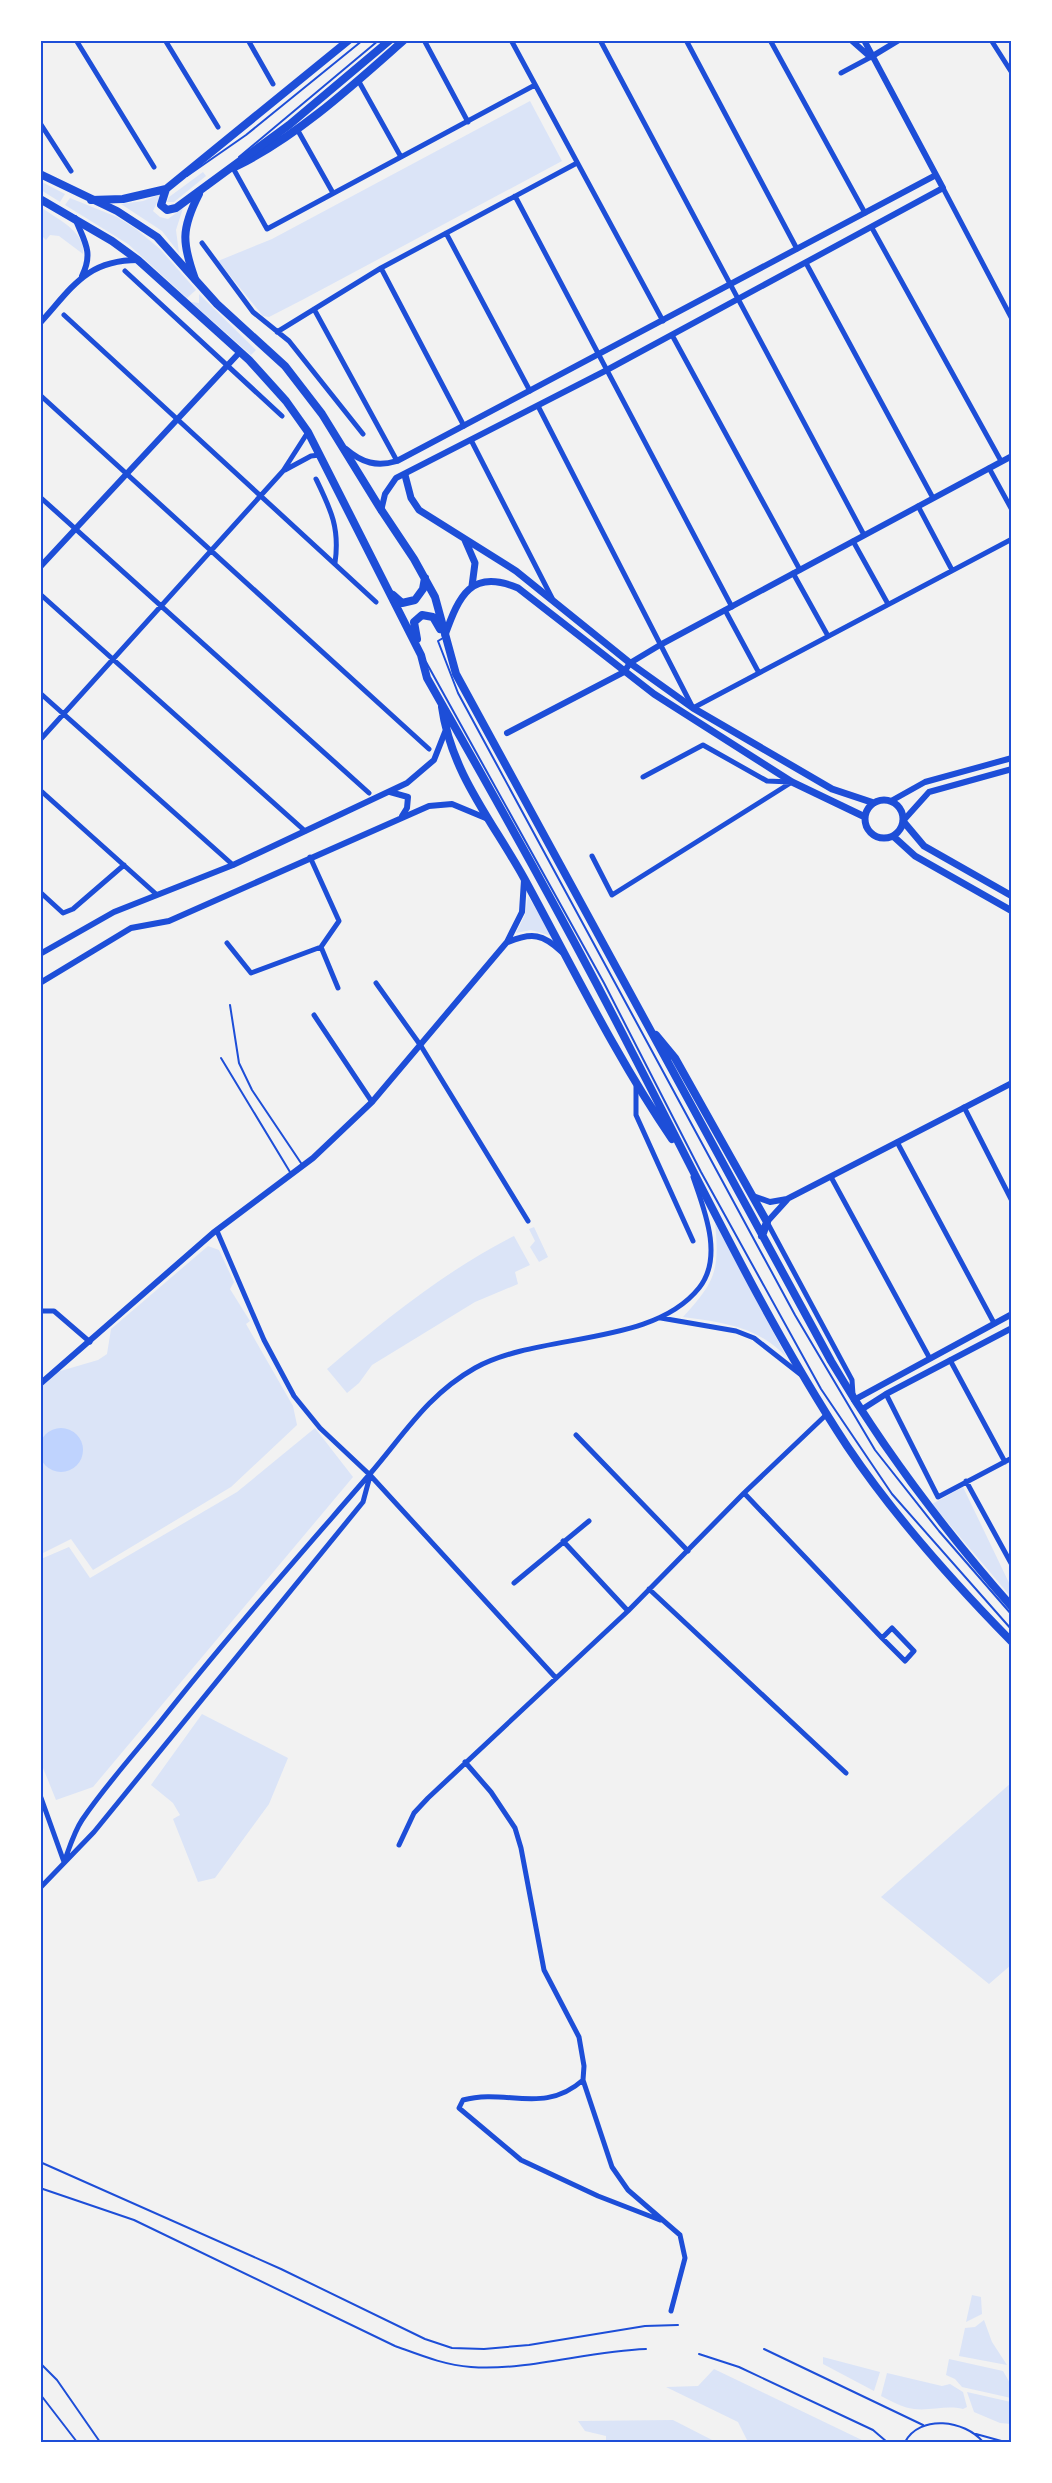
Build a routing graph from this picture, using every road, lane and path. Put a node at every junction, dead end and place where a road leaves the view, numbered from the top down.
1 (76, 40) edge
2 (165, 40) edge
3 (248, 40) edge
4 (349, 40) edge
5 (363, 40) edge
6 (379, 40) edge
7 (390, 40) edge
8 (404, 40) edge
9 (424, 40) edge
10 (511, 40) edge
11 (600, 40) edge
12 (686, 40) edge
13 (770, 40) edge
14 (851, 40) edge
15 (864, 40) edge
16 (899, 40) edge
17 (991, 40) edge
18 (871, 57) junction
19 (841, 73) dead end
20 (1011, 73) edge
21 (358, 80) junction
22 (273, 84) dead end
23 (536, 86) junction
24 (468, 122) junction
25 (40, 123) edge
26 (218, 127) dead end
27 (297, 129) junction
28 (400, 157) junction
29 (577, 163) junction
30 (154, 167) dead end
31 (71, 171) dead end
32 (230, 171) junction
33 (40, 174) edge
34 (936, 175) junction
35 (174, 183) junction
36 (943, 188) junction
37 (166, 189) junction
38 (200, 193) junction
39 (333, 193) junction
40 (515, 196) junction
41 (40, 198) edge
42 (91, 200) junction
43 (865, 213) junction
44 (75, 218) junction
45 (872, 228) junction
46 (446, 233) junction
47 (202, 243) dead end
48 (797, 249) junction
49 (138, 260) junction
50 (806, 262) junction
51 (381, 268) junction
52 (125, 271) dead end
53 (80, 279) junction
54 (195, 279) junction
55 (731, 285) junction
56 (738, 298) junction
57 (314, 309) junction
58 (64, 315) dead end
59 (1011, 319) edge
60 (663, 321) junction
61 (40, 323) edge
62 (277, 332) junction
63 (672, 335) junction
64 (239, 353) junction
65 (598, 356) junction
66 (228, 365) junction
67 (605, 371) junction
68 (530, 391) junction
69 (40, 395) edge
70 (538, 406) junction
71 (282, 416) dead end
72 (179, 419) junction
73 (464, 426) junction
74 (309, 432) junction
75 (363, 434) dead end
76 (471, 440) junction
77 (341, 444) junction
78 (320, 455) junction
79 (1011, 456) edge
80 (397, 461) junction
81 (1000, 461) junction
82 (989, 468) junction
83 (283, 471) junction
84 (129, 474) junction
85 (405, 475) junction
86 (316, 479) dead end
87 (262, 495) junction
88 (40, 496) edge
89 (933, 498) junction
90 (918, 506) junction
91 (1011, 510) edge
92 (381, 511) junction
93 (75, 529) junction
94 (864, 535) junction
95 (1011, 538) edge
96 (465, 539) junction
97 (853, 541) junction
98 (212, 550) junction
99 (335, 563) junction
100 (40, 567) edge
101 (952, 570) junction
102 (796, 572) junction
103 (425, 578) junction
104 (472, 586) junction
105 (390, 592) junction
106 (40, 594) edge
107 (552, 599) junction
108 (376, 602) dead end
109 (888, 604) junction
110 (162, 605) junction
111 (732, 607) junction
112 (725, 610) junction
113 (828, 636) junction
114 (445, 637) junction
115 (660, 645) junction
116 (421, 655) junction
117 (113, 660) junction
118 (630, 663) junction
119 (624, 672) junction
120 (759, 673) junction
121 (40, 693) edge
122 (441, 703) junction
123 (693, 708) junction
124 (64, 715) junction
125 (445, 732) junction
126 (507, 733) dead end
127 (40, 740) edge
128 (429, 749) dead end
129 (1011, 758) edge
130 (1011, 769) edge
131 (643, 777) dead end
132 (792, 782) junction
133 (40, 790) edge
134 (390, 792) junction
135 (369, 793) dead end
136 (891, 801) junction
137 (874, 802) junction
138 (401, 816) junction
139 (865, 817) junction
140 (489, 819) junction
141 (903, 821) junction
142 (305, 831) junction
143 (893, 836) junction
144 (592, 856) dead end
145 (310, 857) junction
146 (124, 865) junction
147 (233, 865) junction
148 (524, 878) junction
149 (40, 892) edge
150 (156, 894) junction
151 (1011, 896) edge
152 (1011, 911) edge
153 (507, 942) junction
154 (227, 943) dead end
155 (321, 947) junction
156 (40, 954) edge
157 (566, 955) junction
158 (40, 983) edge
159 (376, 983) dead end
160 (338, 988) dead end
161 (230, 1005) dead end
162 (314, 1015) dead end
163 (643, 1019) junction
164 (421, 1046) junction
165 (221, 1058) dead end
166 (1011, 1083) edge
167 (636, 1087) junction
168 (372, 1102) junction
169 (964, 1107) junction
170 (897, 1142) junction
171 (687, 1161) junction
172 (303, 1166) junction
173 (291, 1174) junction
174 (831, 1177) junction
175 (753, 1196) junction
176 (787, 1199) junction
177 (1011, 1201) edge
178 (528, 1221) dead end
179 (767, 1222) junction
180 (217, 1231) junction
181 (762, 1236) junction
182 (693, 1240) dead end
183 (40, 1311) edge
184 (1011, 1314) edge
185 (661, 1318) junction
186 (994, 1323) junction
187 (1011, 1328) edge
188 (90, 1342) junction
189 (929, 1357) junction
190 (950, 1360) junction
191 (803, 1376) junction
192 (40, 1384) edge
193 (886, 1394) junction
194 (854, 1400) junction
195 (861, 1410) junction
196 (827, 1414) junction
197 (576, 1435) dead end
198 (1011, 1458) edge
199 (1005, 1462) junction
200 (370, 1475) junction
201 (966, 1481) junction
202 (744, 1493) junction
203 (589, 1521) dead end
204 (563, 1541) junction
205 (688, 1551) junction
206 (1011, 1565) edge
207 (514, 1583) dead end
208 (649, 1589) junction
209 (1011, 1607) edge
210 (628, 1611) junction
211 (1011, 1615) edge
212 (1011, 1630) edge
213 (882, 1638) junction
214 (1011, 1642) edge
215 (556, 1678) junction
216 (465, 1762) junction
217 (846, 1773) dead end
218 (40, 1795) edge
219 (399, 1845) dead end
220 (64, 1862) junction
221 (40, 1888) edge
222 (583, 2080) junction
223 (40, 2162) edge
224 (40, 2188) edge
225 (665, 2222) junction
226 (671, 2311) dead end
227 (678, 2325) dead end
228 (646, 2349) dead end
229 (764, 2349) dead end
230 (699, 2354) dead end
231 (40, 2363) edge
232 (40, 2394) edge
233 (923, 2425) junction
234 (975, 2433) junction
235 (77, 2442) edge
236 (100, 2442) edge
237 (886, 2442) edge
238 (905, 2442) edge
239 (983, 2442) edge
240 (1005, 2442) edge

1 - 30 street
2 - 26 street
3 - 22 street
4 - 35 highway
5 - 35 lane
6 - 32 lane
7 - 32 highway
8 - 21 main road
9 - 24 street
10 - 23 street
11 - 55 street
12 - 48 street
13 - 43 street
14 - 18 street
15 - 18 street
16 - 18 street
17 - 20 street
18 - 19 street
18 - 34 street
21 - 27 main road
21 - 28 street
23 - 24 street
23 - 29 street
24 - 28 street
25 - 31 street
27 - 32 main road
27 - 39 street
28 - 39 street
29 - 40 street
29 - 60 street
32 - 38 highway
32 - 39 street
33 - 42 main road
34 - 36 street
34 - 43 street
35 - 37 highway
36 - 45 street
36 - 59 street
37 - 38 highway
37 - 42 highway
38 - 54 highway
40 - 46 street
40 - 65 street
41 - 44 main road
42 - 54 main road
43 - 48 street
44 - 49 main road
44 - 53 street
45 - 50 street
45 - 81 street
46 - 51 street
46 - 68 street
47 - 62 street
48 - 55 street
49 - 53 street
49 - 64 main road
50 - 56 street
50 - 89 street
51 - 57 street
51 - 73 street
52 - 66 street
53 - 61 street
54 - 77 main road
55 - 56 street
55 - 60 street
56 - 63 street
56 - 94 street
57 - 62 street
57 - 80 street
58 - 72 street
60 - 65 street
62 - 75 street
63 - 67 street
63 - 102 street
64 - 66 street
64 - 74 main road
65 - 67 street
65 - 68 street
66 - 71 street
66 - 72 street
67 - 70 street
67 - 111 street
68 - 73 street
69 - 84 street
70 - 76 street
70 - 115 street
72 - 84 street
72 - 87 street
73 - 80 street
74 - 78 main road
74 - 83 street
76 - 85 street
76 - 107 street
77 - 80 street
77 - 92 main road
78 - 83 street
78 - 105 main road
79 - 81 street
81 - 82 street
82 - 89 street
82 - 91 street
83 - 87 street
84 - 93 street
84 - 98 street
85 - 92 street
85 - 96 main road
86 - 99 street
87 - 98 street
87 - 99 street
88 - 93 street
89 - 90 street
90 - 94 street
90 - 101 street
92 - 103 main road
93 - 100 street
93 - 110 street
94 - 97 street
95 - 101 street
96 - 104 main road
96 - 107 main road
97 - 102 street
97 - 109 street
98 - 110 street
98 - 128 street
99 - 108 street
101 - 109 street
102 - 111 street
102 - 113 street
103 - 105 main road
103 - 114 main road
104 - 114 main road
104 - 119 main road
105 - 116 main road
106 - 117 street
107 - 118 main road
109 - 113 street
110 - 117 street
110 - 135 street
111 - 112 street
112 - 115 street
112 - 120 street
113 - 120 street
114 - 116 main road
114 - 163 main road
114 - 211 lane
115 - 118 street
115 - 123 street
116 - 122 main road
116 - 212 lane
117 - 124 street
117 - 142 street
118 - 119 street
118 - 123 main road
119 - 126 street
119 - 132 main road
120 - 123 street
121 - 124 street
122 - 125 main road
122 - 171 main road
123 - 137 main road
124 - 127 street
124 - 147 street
125 - 134 street
125 - 140 main road
129 - 136 street
130 - 141 street
131 - 132 street
132 - 139 main road
132 - 144 street
133 - 146 street
134 - 138 street
134 - 142 street
136 - 137 main road
136 - 141 main road
137 - 139 main road
138 - 140 street
138 - 145 street
139 - 143 main road
140 - 148 main road
141 - 143 main road
141 - 151 main road
142 - 147 street
143 - 152 main road
145 - 155 street
145 - 158 street
146 - 149 street
146 - 150 street
147 - 150 street
148 - 153 street
148 - 157 main road
150 - 156 street
153 - 157 street
153 - 164 street
154 - 155 street
155 - 160 street
157 - 167 main road
159 - 164 street
161 - 172 lane
162 - 168 street
163 - 175 main road
163 - 181 main road
164 - 168 street
164 - 178 street
165 - 173 lane
166 - 169 street
167 - 171 main road
167 - 182 street
168 - 172 street
169 - 170 street
169 - 177 street
170 - 174 street
170 - 186 street
171 - 185 street
171 - 191 main road
172 - 173 street
173 - 180 street
174 - 176 street
174 - 189 street
175 - 176 street
175 - 179 main road
176 - 179 street
179 - 181 main road
179 - 194 street
180 - 188 street
180 - 200 street
181 - 194 main road
183 - 188 street
184 - 186 street
185 - 191 street
185 - 200 street
186 - 189 street
187 - 190 street
188 - 192 street
189 - 194 street
190 - 193 street
190 - 199 street
191 - 196 main road
193 - 195 street
193 - 201 street
194 - 195 main road
195 - 209 main road
196 - 202 street
196 - 214 main road
197 - 205 street
198 - 199 street
199 - 201 street
200 - 215 street
200 - 220 street
200 - 220 street
201 - 206 street
202 - 205 street
202 - 213 street
203 - 204 street
204 - 207 street
204 - 210 street
205 - 208 street
208 - 210 street
208 - 217 street
210 - 215 street
213 - 213 street
215 - 216 street
216 - 219 street
216 - 222 street
218 - 220 street
220 - 221 street
222 - 225 street
222 - 225 street
223 - 227 lane
224 - 228 lane
225 - 226 street
229 - 233 lane
230 - 237 lane
231 - 236 lane
232 - 235 lane
233 - 234 lane
233 - 238 lane
234 - 239 lane
234 - 240 lane

